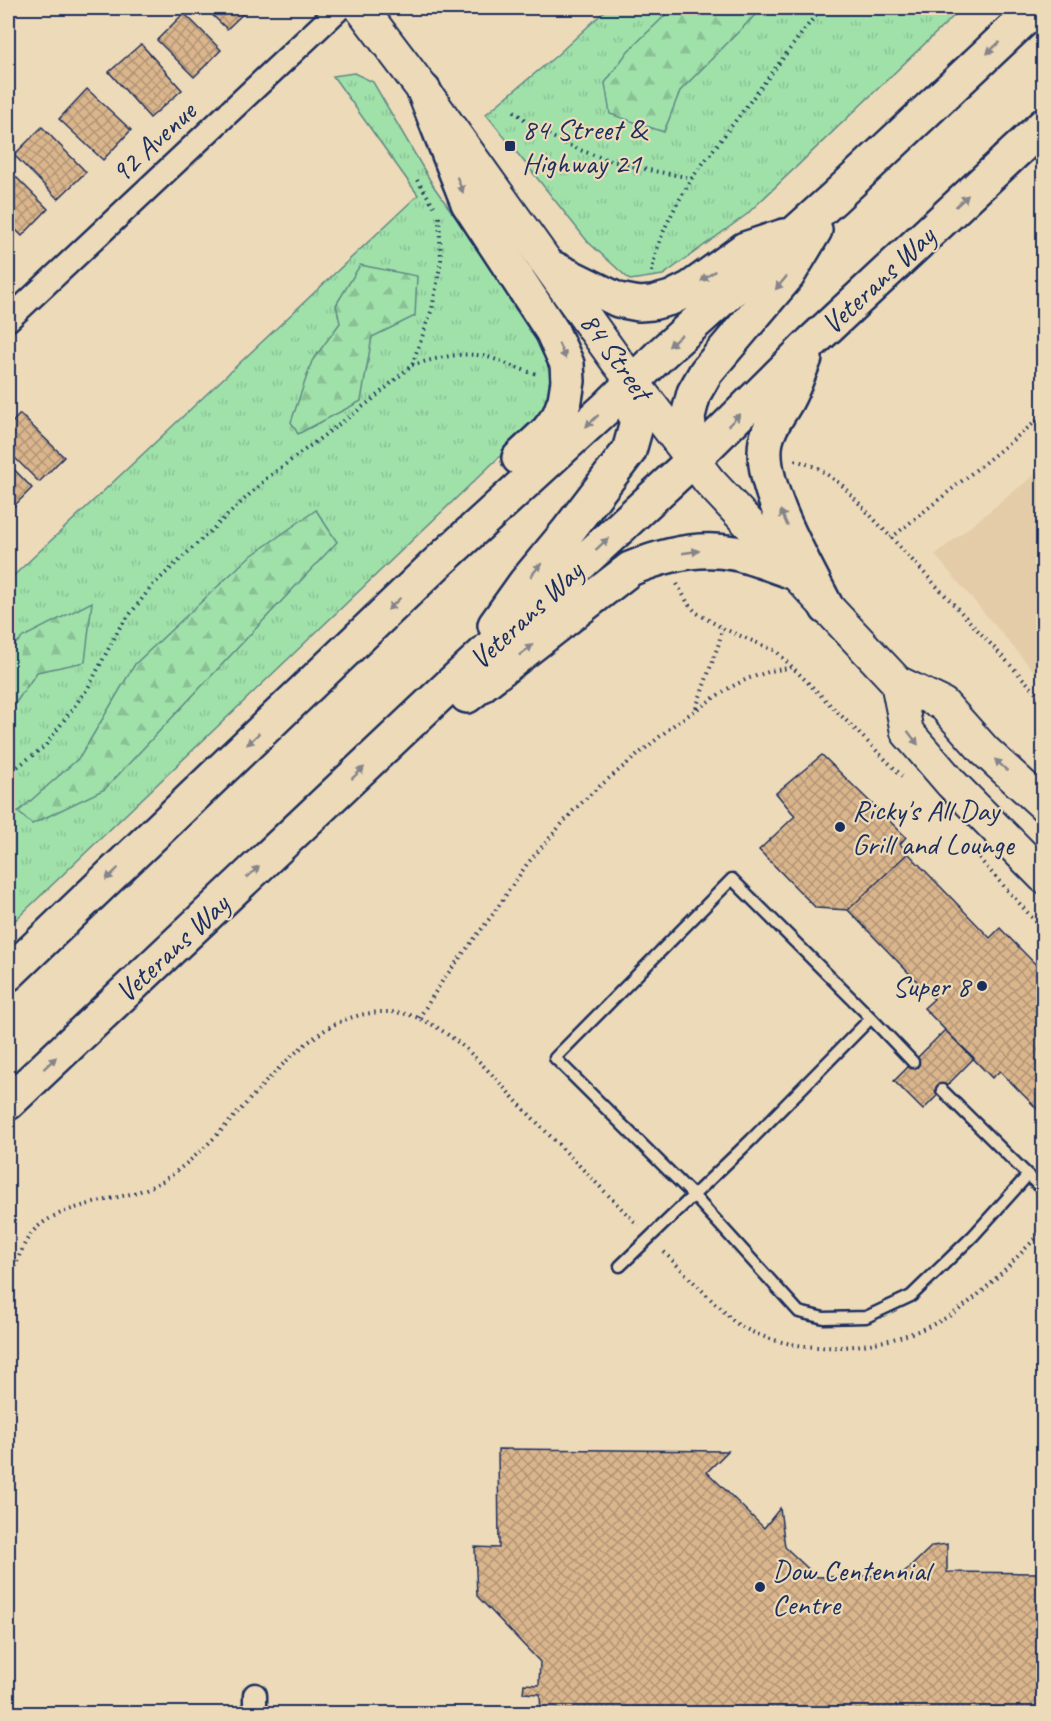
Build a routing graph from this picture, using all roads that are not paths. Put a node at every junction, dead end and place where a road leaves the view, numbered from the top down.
1 (340, 8) edge
2 (361, 8) edge
3 (1036, 8) edge
4 (424, 91) junction
5 (1044, 125) edge
6 (834, 198) junction
7 (797, 232) junction
8 (551, 267) junction
9 (8, 320) edge
10 (812, 342) junction
11 (633, 380) junction
12 (692, 461) junction
13 (436, 564) junction
14 (795, 573) junction
15 (827, 608) junction
16 (897, 682) junction
17 (451, 684) junction
18 (391, 742) junction
19 (1044, 805) edge
20 (1044, 877) edge
21 (8, 974) edge
22 (871, 1018) junction
23 (913, 1062) dead end
24 (942, 1090) dead end
25 (8, 1103) edge
26 (1028, 1175) junction
27 (1044, 1191) edge
28 (693, 1195) junction
29 (620, 1266) dead end

1 - 9 street, 92 Avenue
2 - 4 street, 84 Street
3 -> 6 main road
4 - 8 street, 84 Street
4 -> 13 main road
10 -> 5 main road, Veterans Way
6 - 7 main road
6 -> 12 main road
7 -> 8 main road
7 -> 11 main road
8 - 11 street, 84 Street
12 -> 10 main road, Veterans Way
15 -> 10 main road
11 - 12 street, 84 Street
11 -> 13 main road
17 -> 11 main road
12 - 14 street, 84 Street
17 -> 12 main road, Veterans Way
13 -> 21 main road
14 - 15 street, 84 Street
18 -> 14 main road
15 - 16 street, 84 Street
19 -> 16 street, 84 Street
16 -> 20 street
17 - 18 main road, Veterans Way
25 -> 18 main road, Veterans Way
22 - 23 lane
22 - 28 lane
22 - 28 lane
24 - 26 lane
26 - 27 lane
26 - 28 lane
28 - 29 lane

